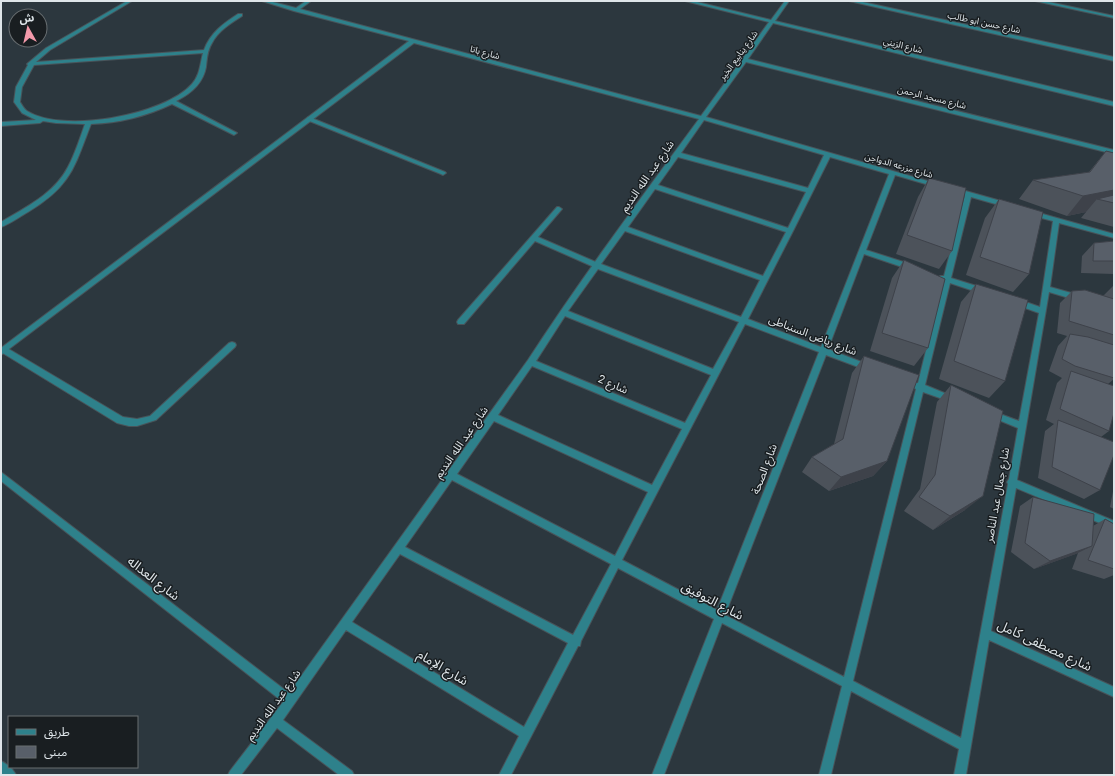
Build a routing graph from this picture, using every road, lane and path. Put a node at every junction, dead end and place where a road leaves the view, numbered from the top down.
1 (130, 1) edge
2 (264, 1) edge
3 (309, 1) edge
4 (687, 1) edge
5 (787, 1) edge
6 (851, 1) edge
7 (1037, 1) edge
8 (296, 10) junction
9 (240, 15) dead end
10 (1114, 17) edge
11 (773, 21) junction
12 (413, 41) junction
13 (205, 51) junction
14 (1114, 59) edge
15 (745, 60) junction
16 (30, 64) junction
17 (171, 101) junction
18 (1114, 104) edge
19 (702, 118) junction
20 (309, 119) junction
21 (44, 121) junction
22 (89, 122) junction
23 (1, 124) edge
24 (234, 133) dead end
25 (1114, 152) edge
26 (676, 154) junction
27 (828, 154) junction
28 (893, 172) junction
29 (443, 173) dead end
30 (653, 186) junction
31 (810, 191) junction
32 (968, 194) junction
33 (1012, 207) edge
34 (559, 209) dead end
35 (1027, 211) edge
36 (1056, 220) junction
37 (1, 225) edge
38 (624, 228) junction
39 (790, 231) junction
40 (1114, 236) edge
41 (533, 238) junction
42 (862, 251) junction
43 (596, 265) junction
44 (918, 269) edge
45 (932, 274) edge
46 (764, 278) junction
47 (946, 279) junction
48 (1046, 288) junction
49 (991, 294) edge
50 (1084, 300) edge
51 (1013, 301) edge
52 (1042, 311) junction
53 (563, 312) junction
54 (742, 320) junction
55 (461, 322) dead end
56 (232, 345) dead end
57 (3, 351) edge
58 (823, 351) junction
59 (531, 362) junction
60 (875, 370) edge
61 (714, 373) junction
62 (905, 381) edge
63 (920, 387) junction
64 (956, 400) edge
65 (985, 411) edge
66 (492, 417) junction
67 (1021, 425) junction
68 (686, 427) junction
69 (1, 476) edge
70 (451, 476) junction
71 (1011, 482) junction
72 (653, 490) junction
73 (1114, 525) edge
74 (399, 549) junction
75 (615, 563) junction
76 (719, 618) junction
77 (345, 624) junction
78 (985, 633) junction
79 (576, 642) junction
80 (847, 685) junction
81 (1114, 692) edge
82 (291, 701) junction
83 (276, 722) junction
84 (526, 734) junction
85 (965, 746) junction
86 (1, 767) edge
87 (10, 775) edge
88 (234, 775) edge
89 (348, 775) edge
90 (505, 775) edge
91 (658, 775) edge
92 (825, 775) edge
93 (960, 775) edge

1 - 16 street
2 - 8 street, شارع باتا
3 - 8 street
4 - 11 street, شارع الزيني
5 - 11 street, شارع ينابيع الخير
6 - 14 street, شارع حسن ابو طالب
7 - 10 street
8 - 12 street, شارع باتا
9 - 13 street
11 - 15 street, شارع ينابيع الخير
11 - 18 street, شارع الزيني
12 - 19 street, شارع باتا
12 - 20 street
13 - 16 street
13 - 17 street
15 - 19 street, شارع ينابيع الخير
15 - 25 street, شارع مسجد الرحمن
16 - 21 street
17 - 22 street
17 - 24 street
19 - 26 street, شارع عبد الله النديم
19 - 27 street, شارع مزرعه الدواجن
20 - 29 street
20 - 57 street
21 - 22 street
21 - 23 street
22 - 37 street
26 - 30 street, شارع عبد الله النديم
26 - 31 street
27 - 28 street, شارع مزرعه الدواجن
27 - 31 street
28 - 32 street, شارع مزرعه الدواجن
28 - 42 street, شارع الصحة
30 - 38 street, شارع عبد الله النديم
30 - 39 street
31 - 39 street
32 - 33 street, شارع مزرعه الدواجن
32 - 47 street
34 - 41 street
35 - 36 street
36 - 40 street
36 - 48 street, شارع جمال عبد الناصر
38 - 43 street, شارع عبد الله النديم
38 - 46 street
39 - 46 street
41 - 43 street, شارع رياض السنباطى
41 - 55 street
42 - 44 street
42 - 58 street, شارع الصحة
43 - 53 street, شارع عبد الله النديم
43 - 54 street, شارع رياض السنباطى
45 - 47 street
46 - 54 street
47 - 49 street
47 - 63 street
48 - 50 street
48 - 52 street, شارع جمال عبد الناصر
51 - 52 street
52 - 67 street, شارع جمال عبد الناصر
53 - 59 street, شارع عبد الله النديم
53 - 61 street
54 - 58 street, شارع رياض السنباطى
54 - 61 street
56 - 57 street
58 - 60 street, شارع رياض السنباطى
58 - 76 street, شارع الصحة
59 - 66 street, شارع عبد الله النديم
59 - 68 street, شارع 2
61 - 68 street
62 - 63 street
63 - 64 street
63 - 80 street
65 - 67 street
66 - 70 street, شارع عبد الله النديم
66 - 72 street
67 - 71 street, شارع جمال عبد الناصر
68 - 72 street
69 - 82 street, شارع العداله
70 - 74 street, شارع عبد الله النديم
70 - 75 street, شارع التوفيق
71 - 73 street
71 - 78 street, شارع جمال عبد الناصر
72 - 75 street
74 - 77 street, شارع عبد الله النديم
74 - 79 street
75 - 76 street, شارع التوفيق
75 - 79 street
76 - 80 street, شارع التوفيق
76 - 91 street, شارع الصحة
77 - 82 street, شارع عبد الله النديم
77 - 84 street, شارع الإمام
78 - 81 street, شارع مصطفى كامل
78 - 85 street, شارع جمال عبد الناصر
79 - 84 street
80 - 85 street, شارع التوفيق
80 - 92 street
82 - 83 street, شارع عبد الله النديم
83 - 88 street, شارع عبد الله النديم
83 - 89 street
84 - 90 street
85 - 93 street, شارع جمال عبد الناصر
86 - 87 street

